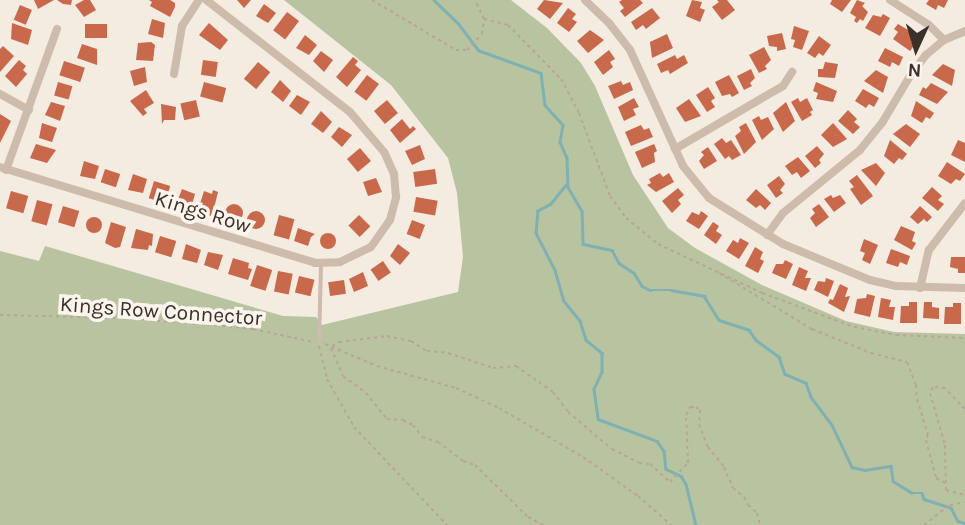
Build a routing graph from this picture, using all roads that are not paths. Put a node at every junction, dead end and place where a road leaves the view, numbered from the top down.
1 (199, 0) edge
2 (206, 0) edge
3 (585, 0) edge
4 (890, 0) edge
5 (57, 30) dead end
6 (965, 31) edge
7 (944, 40) junction
8 (792, 72) dead end
9 (174, 74) dead end
10 (0, 94) edge
11 (29, 110) junction
12 (676, 149) junction
13 (3, 168) edge
14 (965, 203) edge
15 (767, 235) junction
16 (321, 264) junction
17 (920, 288) junction
18 (965, 288) edge
19 (319, 342) road end

1 - 9 street
2 - 16 street, Kings Row
3 - 12 street
4 - 7 street
5 - 11 street
6 - 7 street
7 - 15 street
8 - 12 street
10 - 11 street
11 - 13 street
12 - 15 street
13 - 16 street, Kings Row
14 - 17 street
15 - 17 street
16 - 19 lane
17 - 18 street

